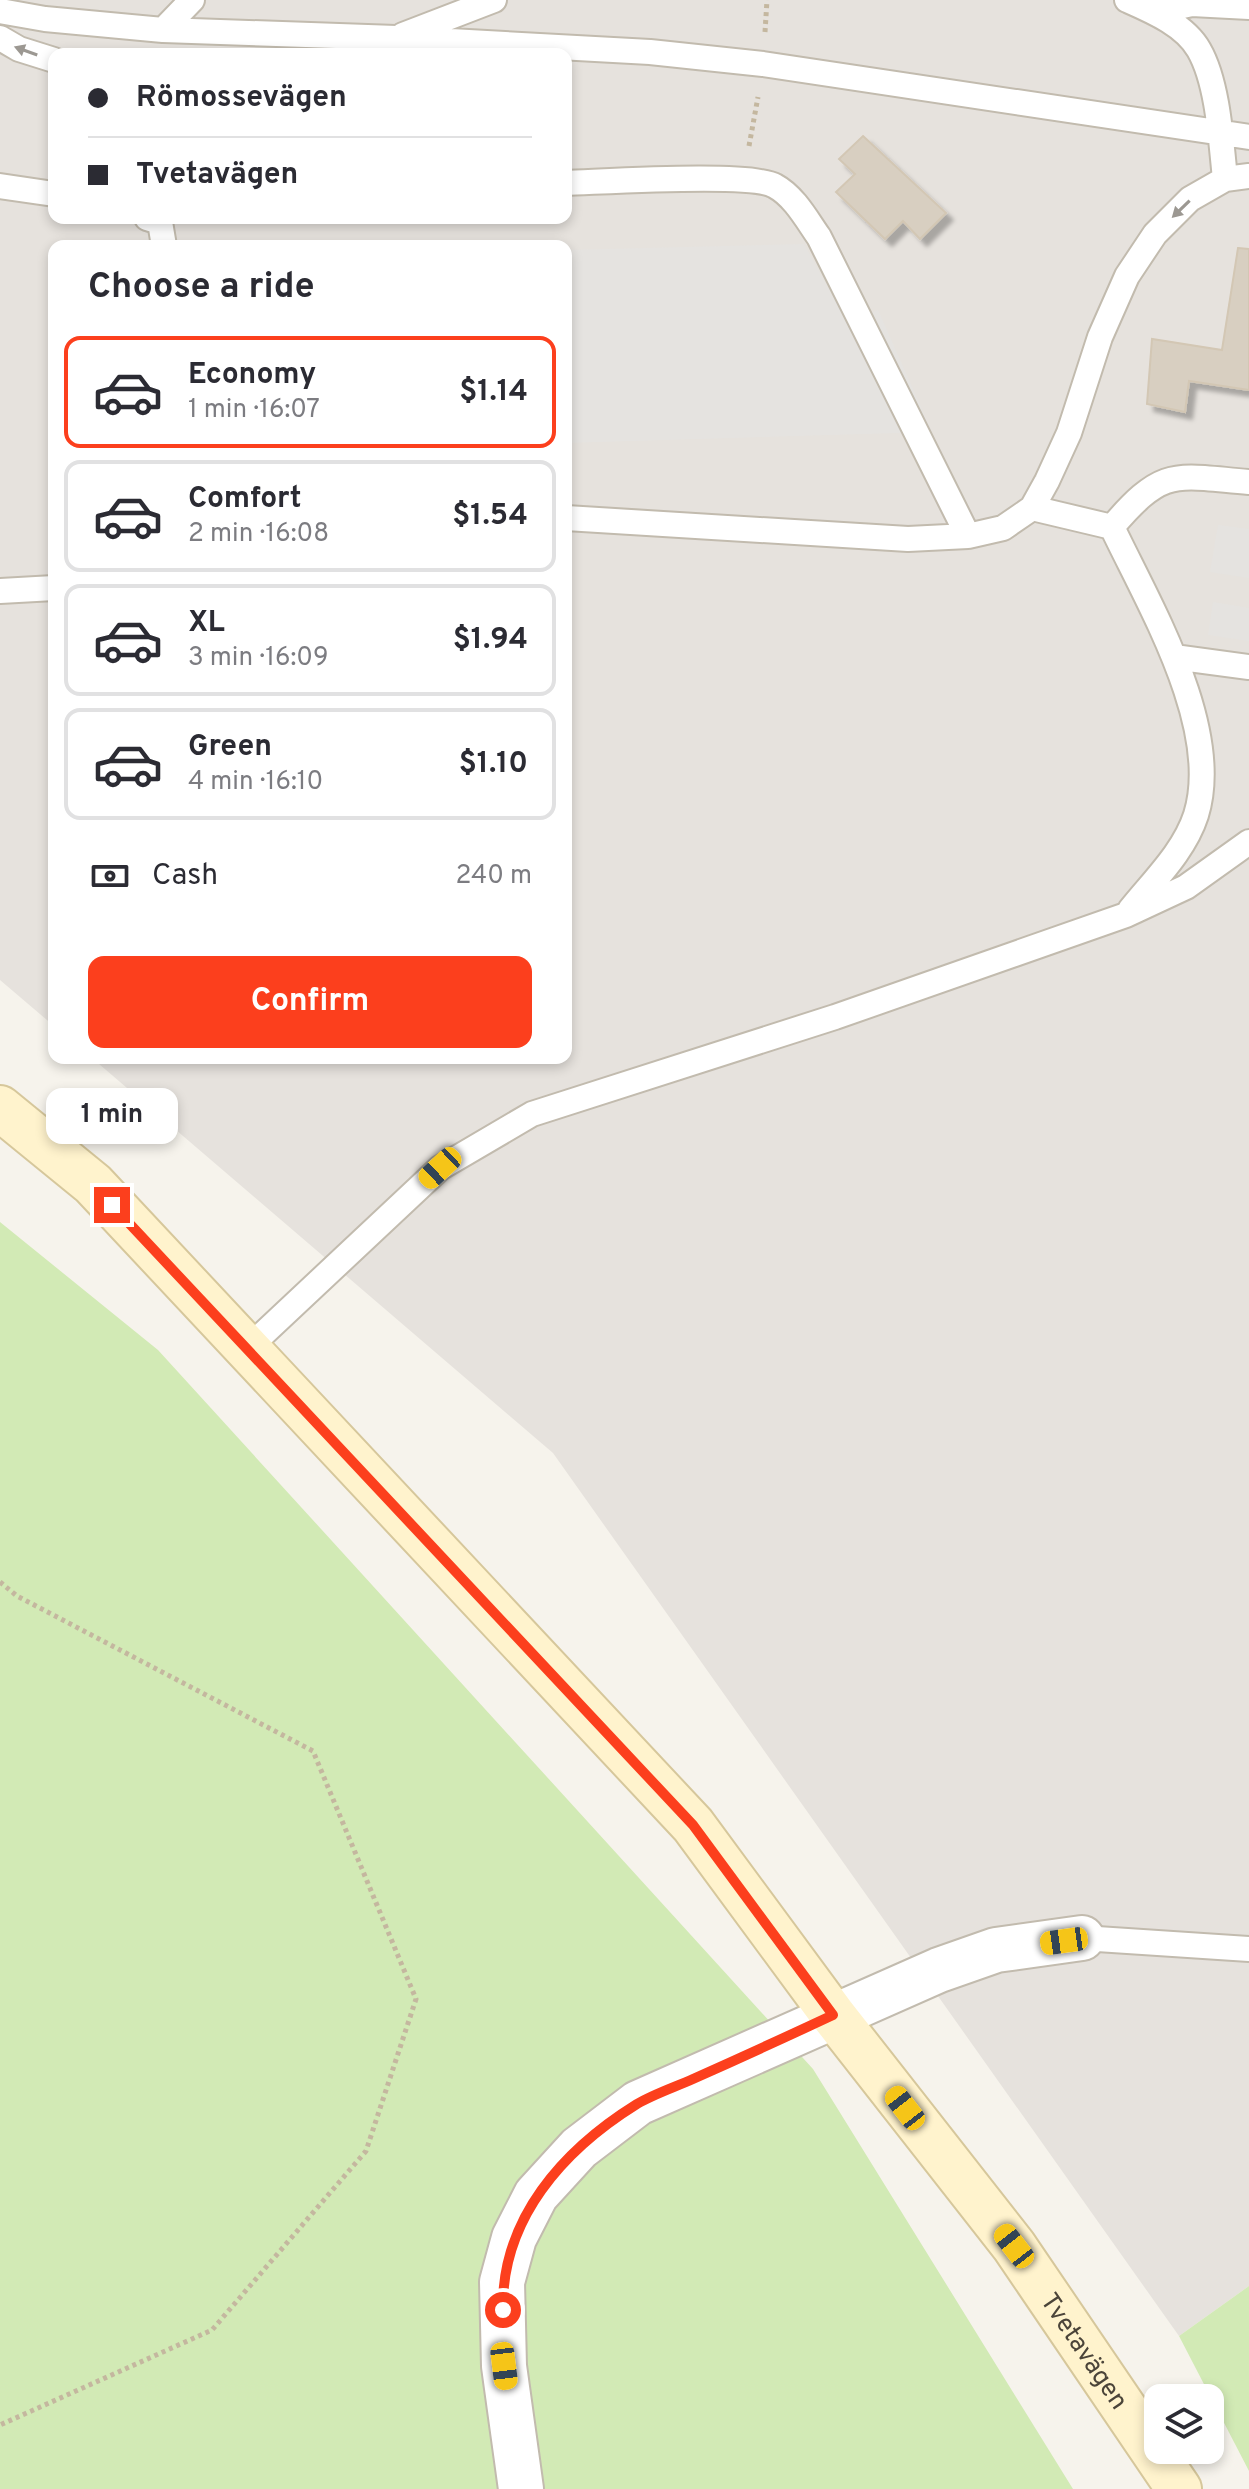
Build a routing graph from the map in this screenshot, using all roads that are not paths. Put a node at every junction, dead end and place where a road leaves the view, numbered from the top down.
1 (192, 0) edge
2 (494, 0) edge
3 (1127, 0) edge
4 (1249, 7) edge
5 (0, 11) edge
6 (1154, 12) junction
7 (163, 30) junction
8 (0, 38) edge
9 (396, 38) junction
10 (48, 58) edge
11 (1220, 132) junction
12 (1249, 137) edge
13 (1237, 178) edge
14 (572, 183) edge
15 (0, 186) edge
16 (48, 193) edge
17 (1249, 482) edge
18 (1032, 508) junction
19 (572, 518) edge
20 (1112, 527) junction
21 (968, 536) junction
22 (48, 588) edge
23 (0, 591) edge
24 (1174, 657) junction
25 (1249, 667) edge
26 (1249, 842) edge
27 (1126, 915) junction
28 (0, 1108) edge
29 (247, 1349) junction
30 (1082, 1938) joint
31 (1249, 1949) edge
32 (833, 2015) junction
33 (521, 2489) edge
34 (1179, 2489) edge

1 - 7 lane
2 - 9 lane
3 - 6 lane
4 - 6 lane
5 - 7 lane
6 - 11 lane
7 - 9 lane
10 -> 8 lane
9 - 11 lane
11 - 12 lane
11 - 13 lane
13 -> 18 lane
14 - 21 lane
15 - 16 lane
17 - 20 lane
18 - 20 lane
18 - 21 lane
19 - 21 lane
20 - 24 lane
22 - 23 lane
24 - 25 lane
24 - 27 lane
26 - 27 lane
27 - 29 lane
28 - 29 main road, Tvetavägen
29 - 32 main road, Tvetavägen
30 - 31 lane
30 - 32 street
32 - 33 street
32 - 34 main road, Tvetavägen

